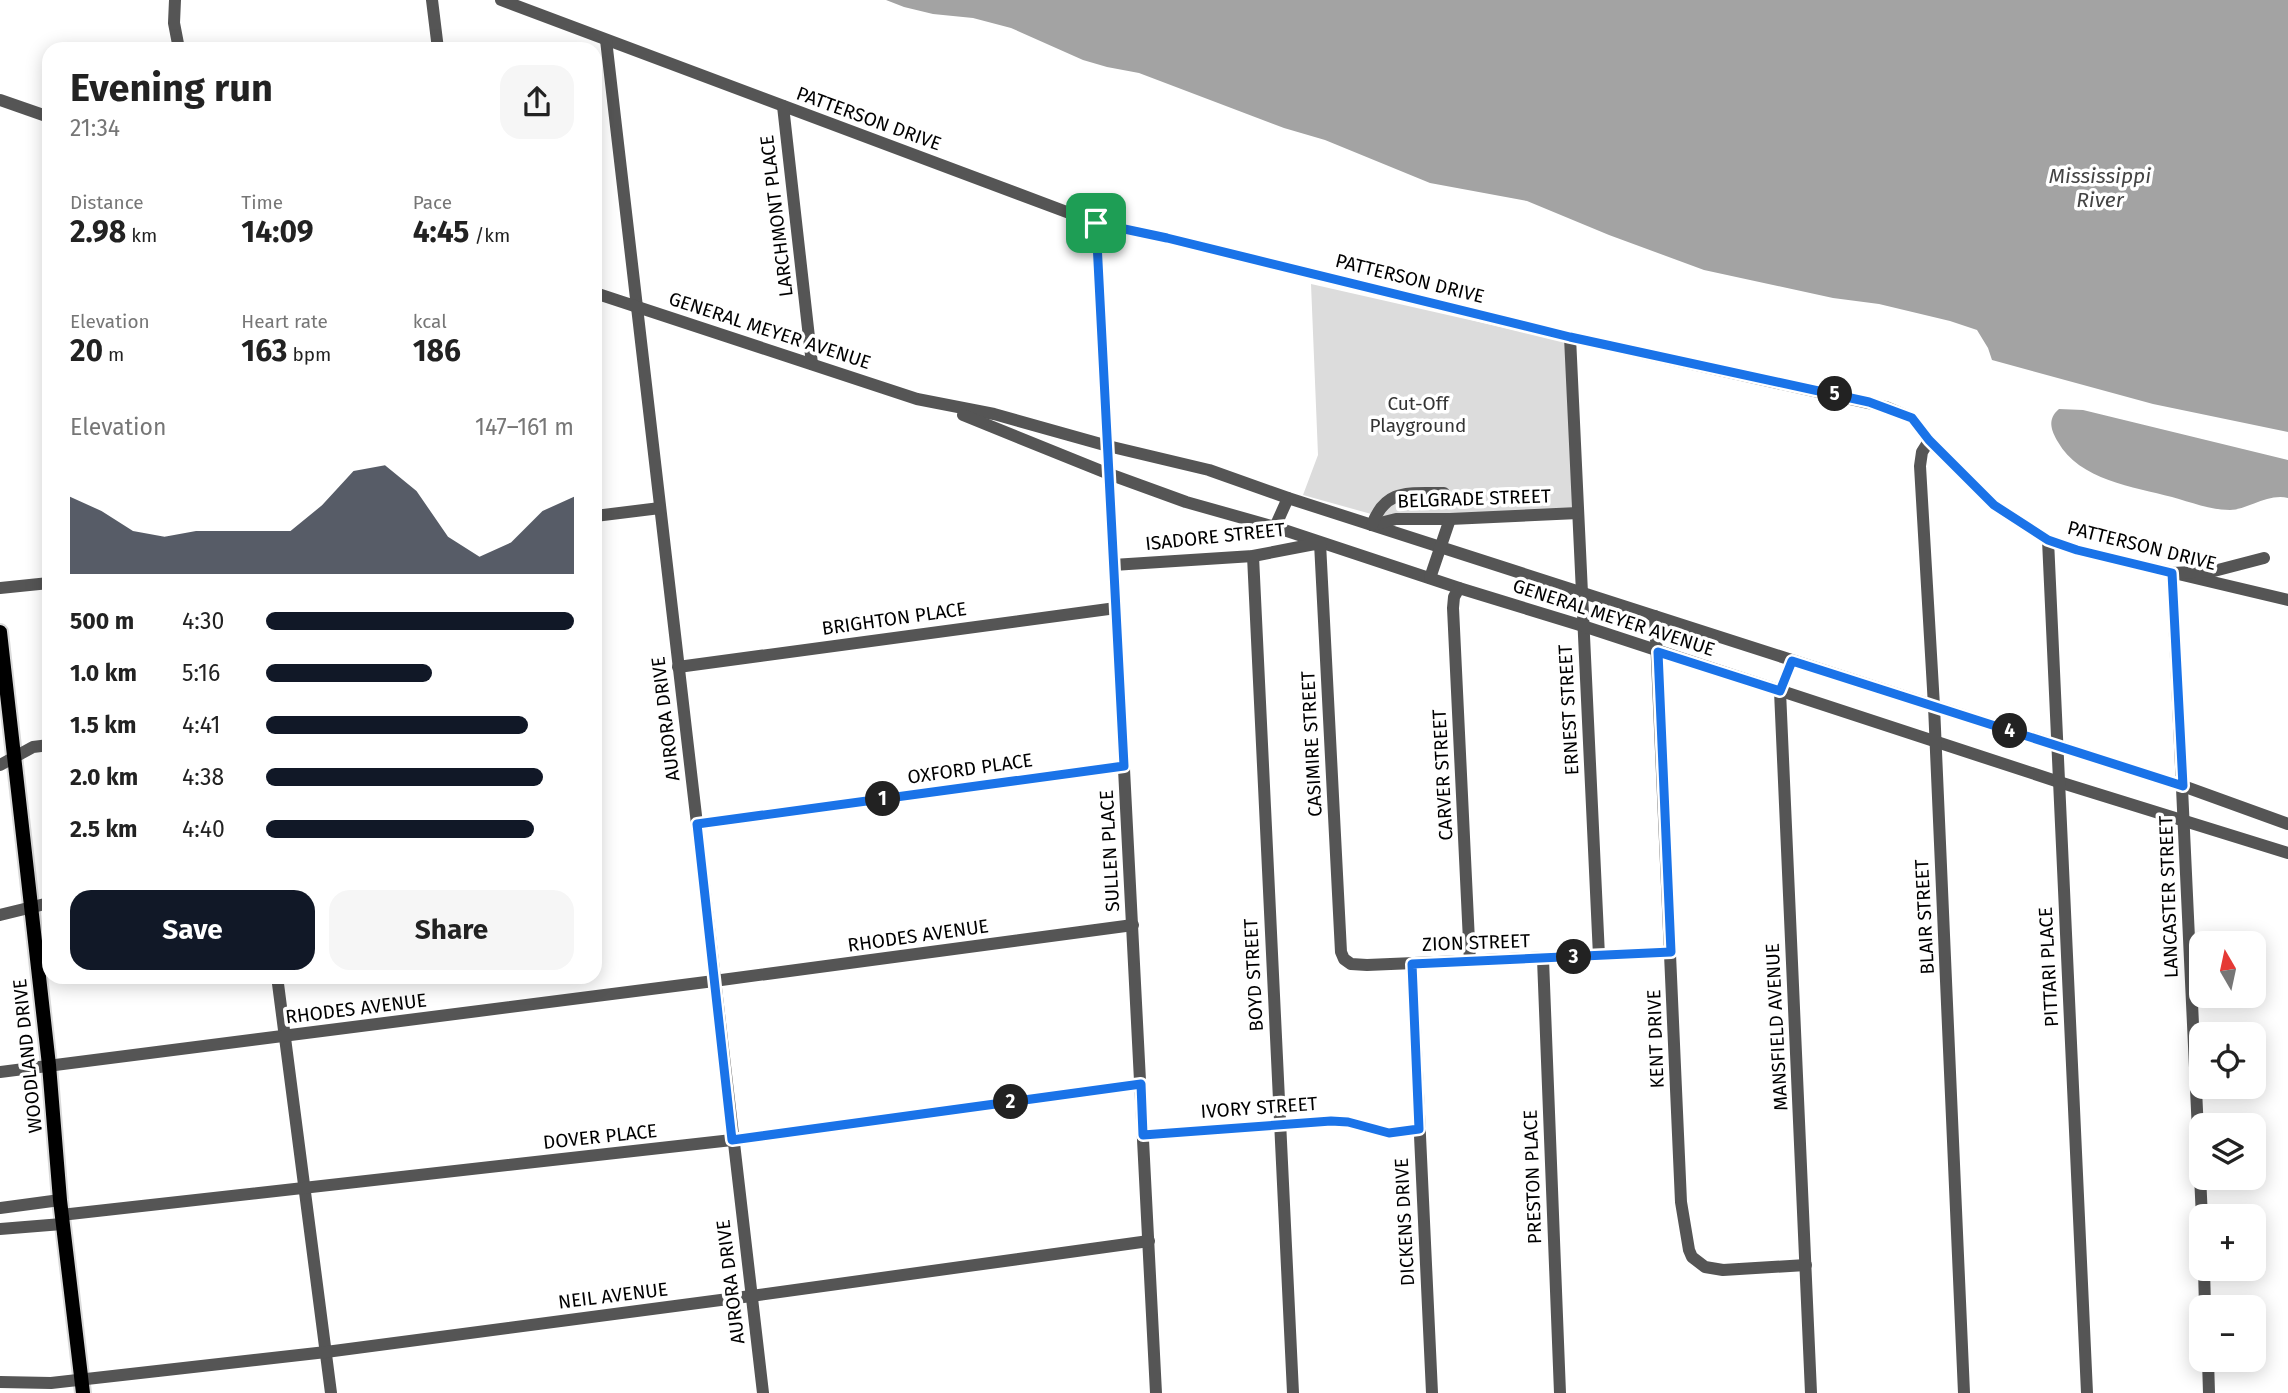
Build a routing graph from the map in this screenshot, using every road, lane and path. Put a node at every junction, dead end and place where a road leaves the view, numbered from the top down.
1 (175, 0) edge
2 (432, 0) edge
3 (501, 0) edge
4 (606, 40) junction
5 (178, 42) edge
6 (437, 42) edge
7 (0, 100) edge
8 (783, 106) junction
9 (42, 115) edge
10 (1096, 223) junction
11 (602, 295) edge
12 (637, 307) junction
13 (1570, 337) junction
14 (813, 364) junction
15 (933, 404) junction
16 (1929, 440) junction
17 (1108, 446) junction
18 (1109, 474) junction
19 (1444, 493) dead end
20 (1288, 498) junction
21 (660, 508) junction
22 (1578, 513) junction
23 (602, 515) edge
24 (1450, 519) junction
25 (1372, 525) junction
26 (1275, 527) junction
27 (2048, 540) junction
28 (1321, 543) junction
29 (1442, 547) junction
30 (1253, 556) junction
31 (2264, 558) dead end
32 (1113, 565) junction
33 (2172, 573) junction
34 (1430, 578) junction
35 (42, 584) edge
36 (0, 588) edge
37 (1459, 588) junction
38 (1582, 593) junction
39 (2288, 600) edge
40 (1116, 608) junction
41 (1655, 616) junction
42 (1583, 626) junction
43 (0, 632) edge
44 (1658, 652) junction
45 (1792, 661) junction
46 (678, 667) junction
47 (1780, 691) junction
48 (1934, 706) junction
49 (1935, 741) junction
50 (42, 746) edge
51 (2057, 746) junction
52 (14, 756) junction
53 (0, 765) edge
54 (1124, 766) junction
55 (2059, 782) junction
56 (2183, 786) junction
57 (2185, 820) junction
58 (697, 824) junction
59 (2288, 824) edge
60 (2288, 853) edge
61 (42, 905) edge
62 (32, 908) junction
63 (0, 915) edge
64 (1133, 925) junction
65 (1341, 943) joint
66 (1671, 952) junction
67 (1600, 956) junction
68 (1543, 959) junction
69 (1470, 962) junction
70 (1412, 964) junction
71 (714, 981) junction
72 (278, 984) edge
73 (285, 1036) junction
74 (48, 1065) junction
75 (0, 1072) edge
76 (1141, 1084) junction
77 (1279, 1125) junction
78 (1419, 1129) junction
79 (1143, 1135) junction
80 (732, 1140) junction
81 (305, 1188) junction
82 (2201, 1204) edge
83 (0, 1208) edge
84 (61, 1213) junction
85 (0, 1229) edge
86 (1149, 1241) junction
87 (1806, 1265) junction
88 (751, 1296) junction
89 (326, 1352) junction
90 (2208, 1372) edge
91 (0, 1382) edge
92 (82, 1386) edge
93 (331, 1393) edge
94 (763, 1393) edge
95 (1156, 1393) edge
96 (1293, 1393) edge
97 (1432, 1393) edge
98 (1560, 1393) edge
99 (1811, 1393) edge
100 (1964, 1393) edge
101 (2087, 1393) edge
102 (2209, 1393) edge

1 - 5 street
2 - 6 street
3 - 4 street, PATTERSON DRIVE
4 - 8 street, PATTERSON DRIVE
4 - 12 street, AURORA DRIVE
7 - 9 street
8 - 10 street, PATTERSON DRIVE
8 - 14 street, LARCHMONT PLACE
10 - 13 street, PATTERSON DRIVE
10 - 17 street, SULLEN PLACE
11 - 12 street, GENERAL MEYER AVENUE
12 - 14 street, GENERAL MEYER AVENUE
12 - 21 street, AURORA DRIVE
13 - 16 street, PATTERSON DRIVE
13 - 22 street, ERNEST STREET
14 - 15 street, GENERAL MEYER AVENUE
15 - 17 street, GENERAL MEYER AVENUE
15 - 18 street, GENERAL MEYER AVENUE
16 - 27 street, PATTERSON DRIVE
16 - 48 street, BLAIR STREET
17 - 18 street, SULLEN PLACE
17 - 20 street, GENERAL MEYER AVENUE
18 - 26 street, GENERAL MEYER AVENUE
18 - 32 street, SULLEN PLACE
19 - 25 street
20 - 25 street, GENERAL MEYER AVENUE
20 - 26 street
21 - 23 street
21 - 46 street, AURORA DRIVE
22 - 24 street, BELGRADE STREET
22 - 38 street, ERNEST STREET
24 - 25 street, BELGRADE STREET
24 - 29 street
25 - 29 street, GENERAL MEYER AVENUE
26 - 28 street, GENERAL MEYER AVENUE
27 - 33 street, PATTERSON DRIVE
27 - 51 street, PITTARI PLACE
28 - 30 street, ISADORE STREET
28 - 34 street, GENERAL MEYER AVENUE
28 - 65 street, CASIMIRE STREET
29 - 34 street
29 - 38 street, GENERAL MEYER AVENUE
30 - 32 street, ISADORE STREET
30 - 77 street, BOYD STREET
31 - 33 street
32 - 40 street, SULLEN PLACE
33 - 39 street, PATTERSON DRIVE
33 - 56 street, LANCASTER STREET
34 - 37 street, GENERAL MEYER AVENUE
35 - 36 street
37 - 42 street, GENERAL MEYER AVENUE
37 - 69 street, CARVER STREET
38 - 41 street, GENERAL MEYER AVENUE
38 - 42 street, ERNEST STREET
40 - 46 street, BRIGHTON PLACE
40 - 54 street, SULLEN PLACE
41 - 44 street, KENT DRIVE
41 - 45 street, GENERAL MEYER AVENUE
42 - 44 street, GENERAL MEYER AVENUE
42 - 67 street, ERNEST STREET
43 - 52 main road, WOODLAND DRIVE
44 - 47 street, GENERAL MEYER AVENUE
44 - 66 street, KENT DRIVE
45 - 47 street, MANSFIELD AVENUE
45 - 48 street, GENERAL MEYER AVENUE
46 - 58 street, AURORA DRIVE
47 - 49 street, GENERAL MEYER AVENUE
47 - 87 street, MANSFIELD AVENUE
48 - 49 street, BLAIR STREET
48 - 51 street, GENERAL MEYER AVENUE
49 - 55 street, GENERAL MEYER AVENUE
49 - 100 street, BLAIR STREET
50 - 52 street
51 - 55 street, PITTARI PLACE
51 - 56 street, GENERAL MEYER AVENUE
52 - 53 street
52 - 62 main road, WOODLAND DRIVE
54 - 58 street, OXFORD PLACE
54 - 64 street, SULLEN PLACE
55 - 57 street, GENERAL MEYER AVENUE
55 - 101 street, PITTARI PLACE
56 - 57 street, LANCASTER STREET
56 - 59 street, GENERAL MEYER AVENUE
57 - 60 street, GENERAL MEYER AVENUE
57 - 82 street, LANCASTER STREET
58 - 71 street, AURORA DRIVE
61 - 62 street
62 - 63 street
62 - 74 main road, WOODLAND DRIVE
64 - 71 street, RHODES AVENUE
64 - 76 street, SULLEN PLACE
65 - 70 street, ZION STREET
66 - 67 street, ZION STREET
66 - 87 street, KENT DRIVE
67 - 68 street, ZION STREET
68 - 69 street, ZION STREET
68 - 98 street, PRESTON PLACE
69 - 70 street, ZION STREET
70 - 78 street, DICKENS DRIVE
71 - 73 street, RHODES AVENUE
71 - 80 street, AURORA DRIVE
72 - 73 street
73 - 74 street, RHODES AVENUE
73 - 81 street
74 - 75 street, RHODES AVENUE
74 - 84 main road, WOODLAND DRIVE
76 - 79 street, SULLEN PLACE
76 - 80 street, DOVER PLACE
77 - 78 street, IVORY STREET
77 - 79 street, IVORY STREET
77 - 96 street, BOYD STREET
78 - 97 street, DICKENS DRIVE
79 - 86 street, SULLEN PLACE
80 - 81 street, DOVER PLACE
80 - 88 street, AURORA DRIVE
81 - 84 street, DOVER PLACE
81 - 89 street
83 - 84 street
84 - 85 street
84 - 92 main road, WOODLAND DRIVE
86 - 88 street, NEIL AVENUE
86 - 95 street, SULLEN PLACE
87 - 99 street, MANSFIELD AVENUE
88 - 89 street, NEIL AVENUE
88 - 94 street, AURORA DRIVE
89 - 92 street, NEIL AVENUE
89 - 93 street
90 - 102 street
91 - 92 street, NEIL AVENUE

